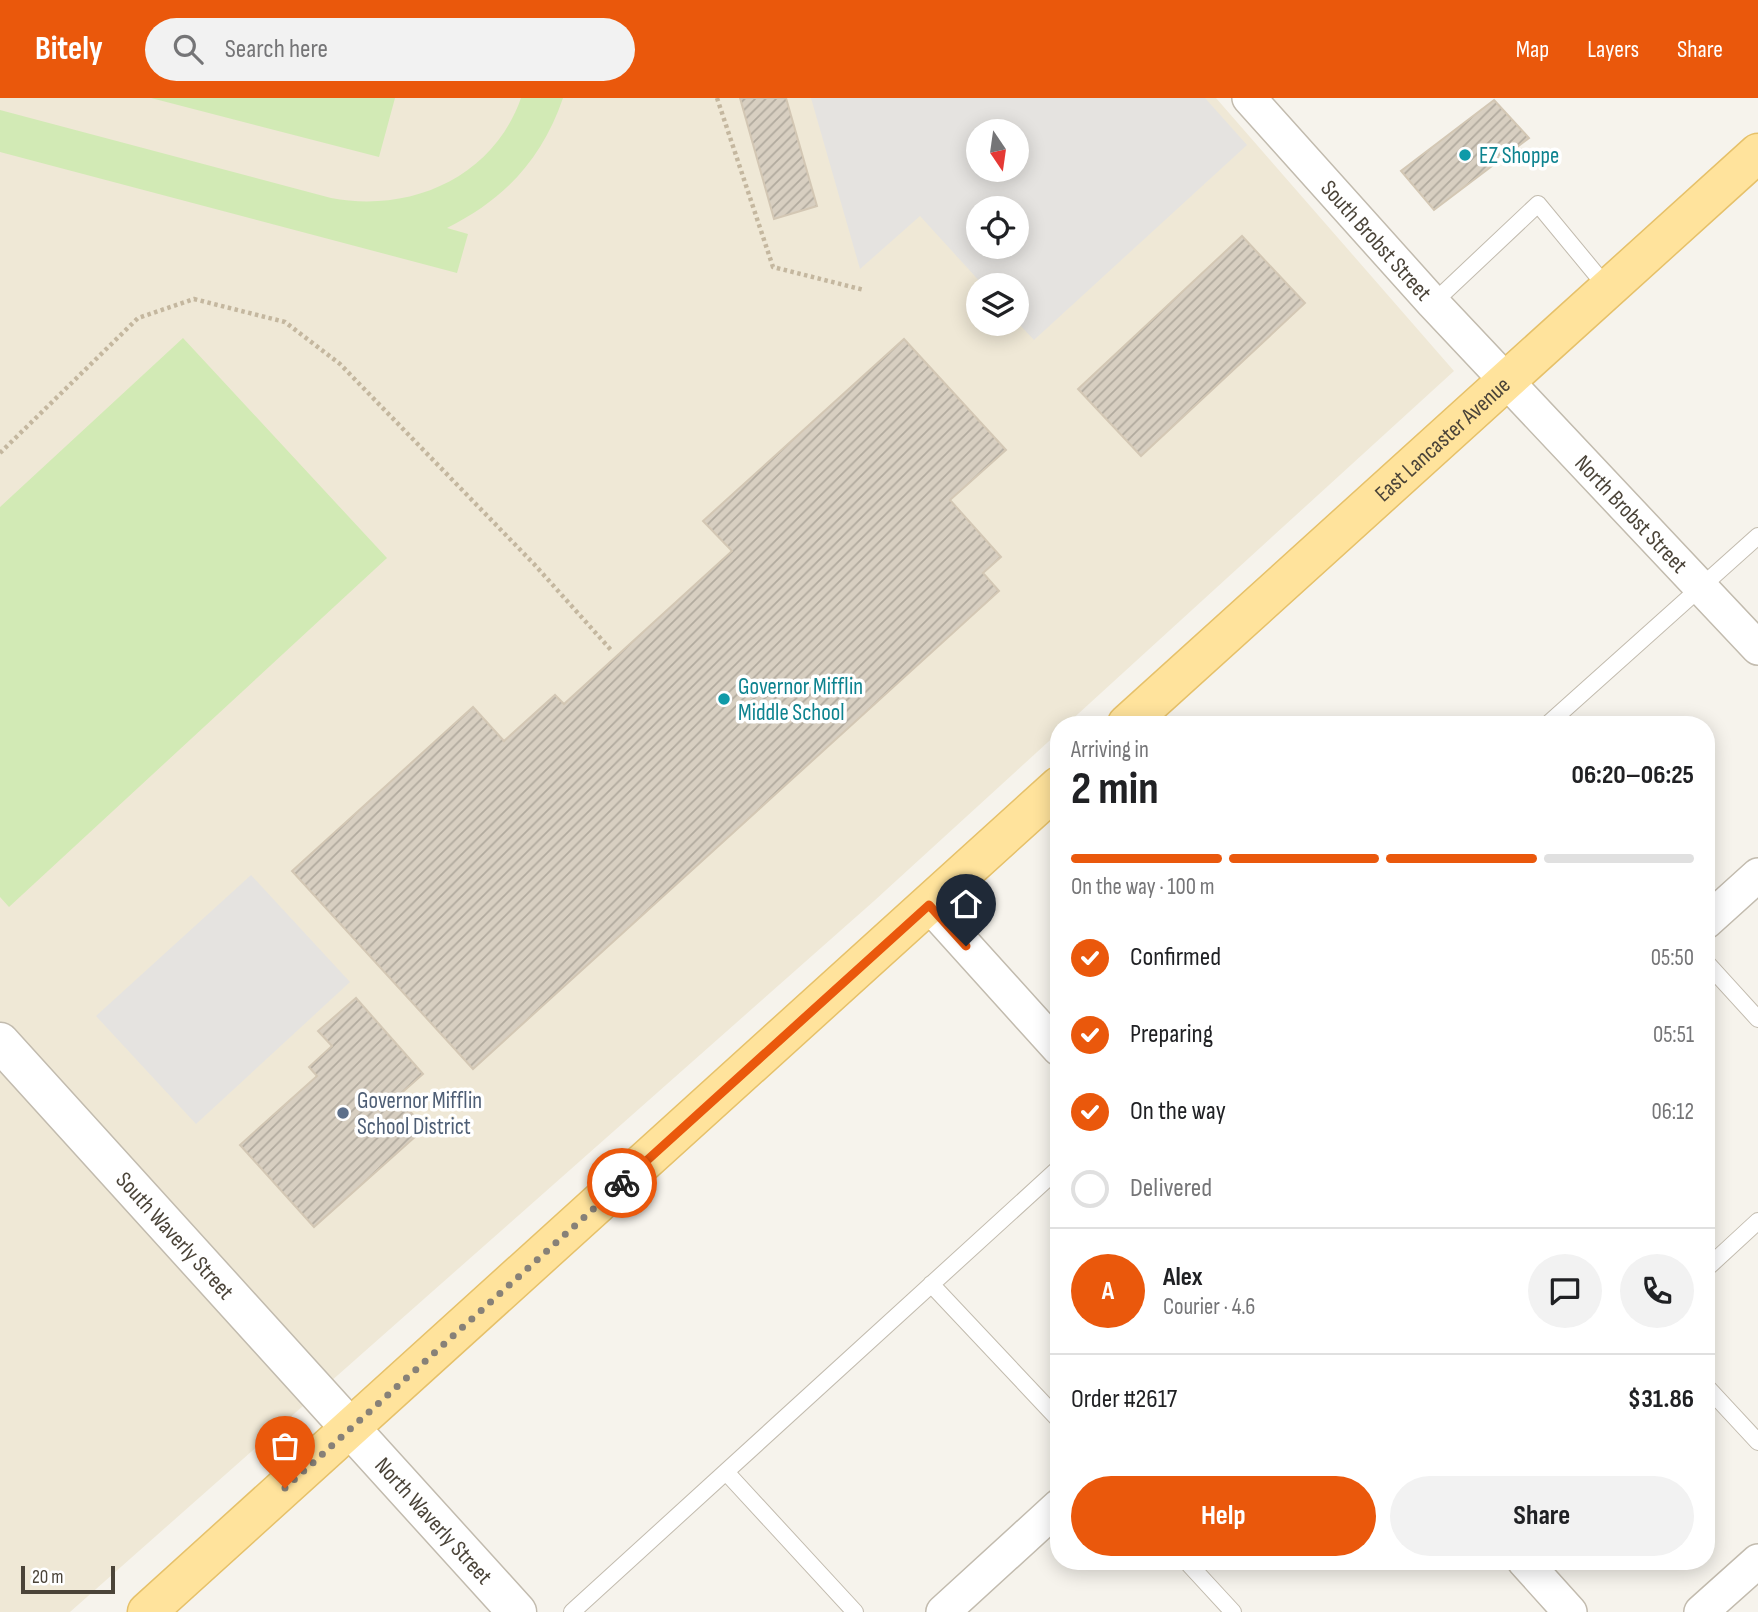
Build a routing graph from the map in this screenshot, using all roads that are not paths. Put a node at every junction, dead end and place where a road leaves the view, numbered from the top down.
1 (1249, 98) edge
2 (1758, 153) edge
3 (1609, 290) junction
4 (1433, 303) junction
5 (1508, 380) junction
6 (1758, 536) edge
7 (1702, 586) junction
8 (1758, 648) edge
9 (1135, 716) edge
10 (1557, 716) edge
11 (1050, 794) edge
12 (1758, 875) edge
13 (929, 905) junction
14 (1715, 914) edge
15 (1715, 972) edge
16 (1758, 1019) edge
17 (1050, 1039) edge
18 (0, 1042) edge
19 (1050, 1176) edge
20 (1758, 1221) edge
21 (1715, 1261) edge
22 (931, 1284) junction
23 (1715, 1396) edge
24 (1050, 1410) edge
25 (350, 1430) junction
26 (1758, 1442) edge
27 (726, 1472) junction
28 (1050, 1514) edge
29 (1758, 1561) edge
30 (1194, 1570) edge
31 (1532, 1570) edge
32 (147, 1612) edge
33 (517, 1612) edge
34 (572, 1612) edge
35 (855, 1612) edge
36 (943, 1612) edge
37 (1233, 1612) edge
38 (1570, 1612) edge
39 (1701, 1612) edge

1 - 4 street, South Brobst Street
2 - 3 main road, East Lancaster Avenue
3 - 4 lane
3 - 5 main road, East Lancaster Avenue
4 - 5 street, South Brobst Street
5 - 7 street, North Brobst Street
5 - 9 main road, East Lancaster Avenue
6 - 7 lane
7 - 8 street, North Brobst Street
7 - 10 lane
11 - 13 main road
12 - 14 street
13 - 17 street
13 - 25 main road
15 - 16 lane
18 - 25 street, South Waverly Street
19 - 22 lane
20 - 21 lane
22 - 24 lane
22 - 27 lane
23 - 26 lane
25 - 32 main road
25 - 33 street, North Waverly Street
27 - 34 lane
27 - 35 lane
28 - 36 street
29 - 39 street
30 - 37 lane
31 - 38 street

